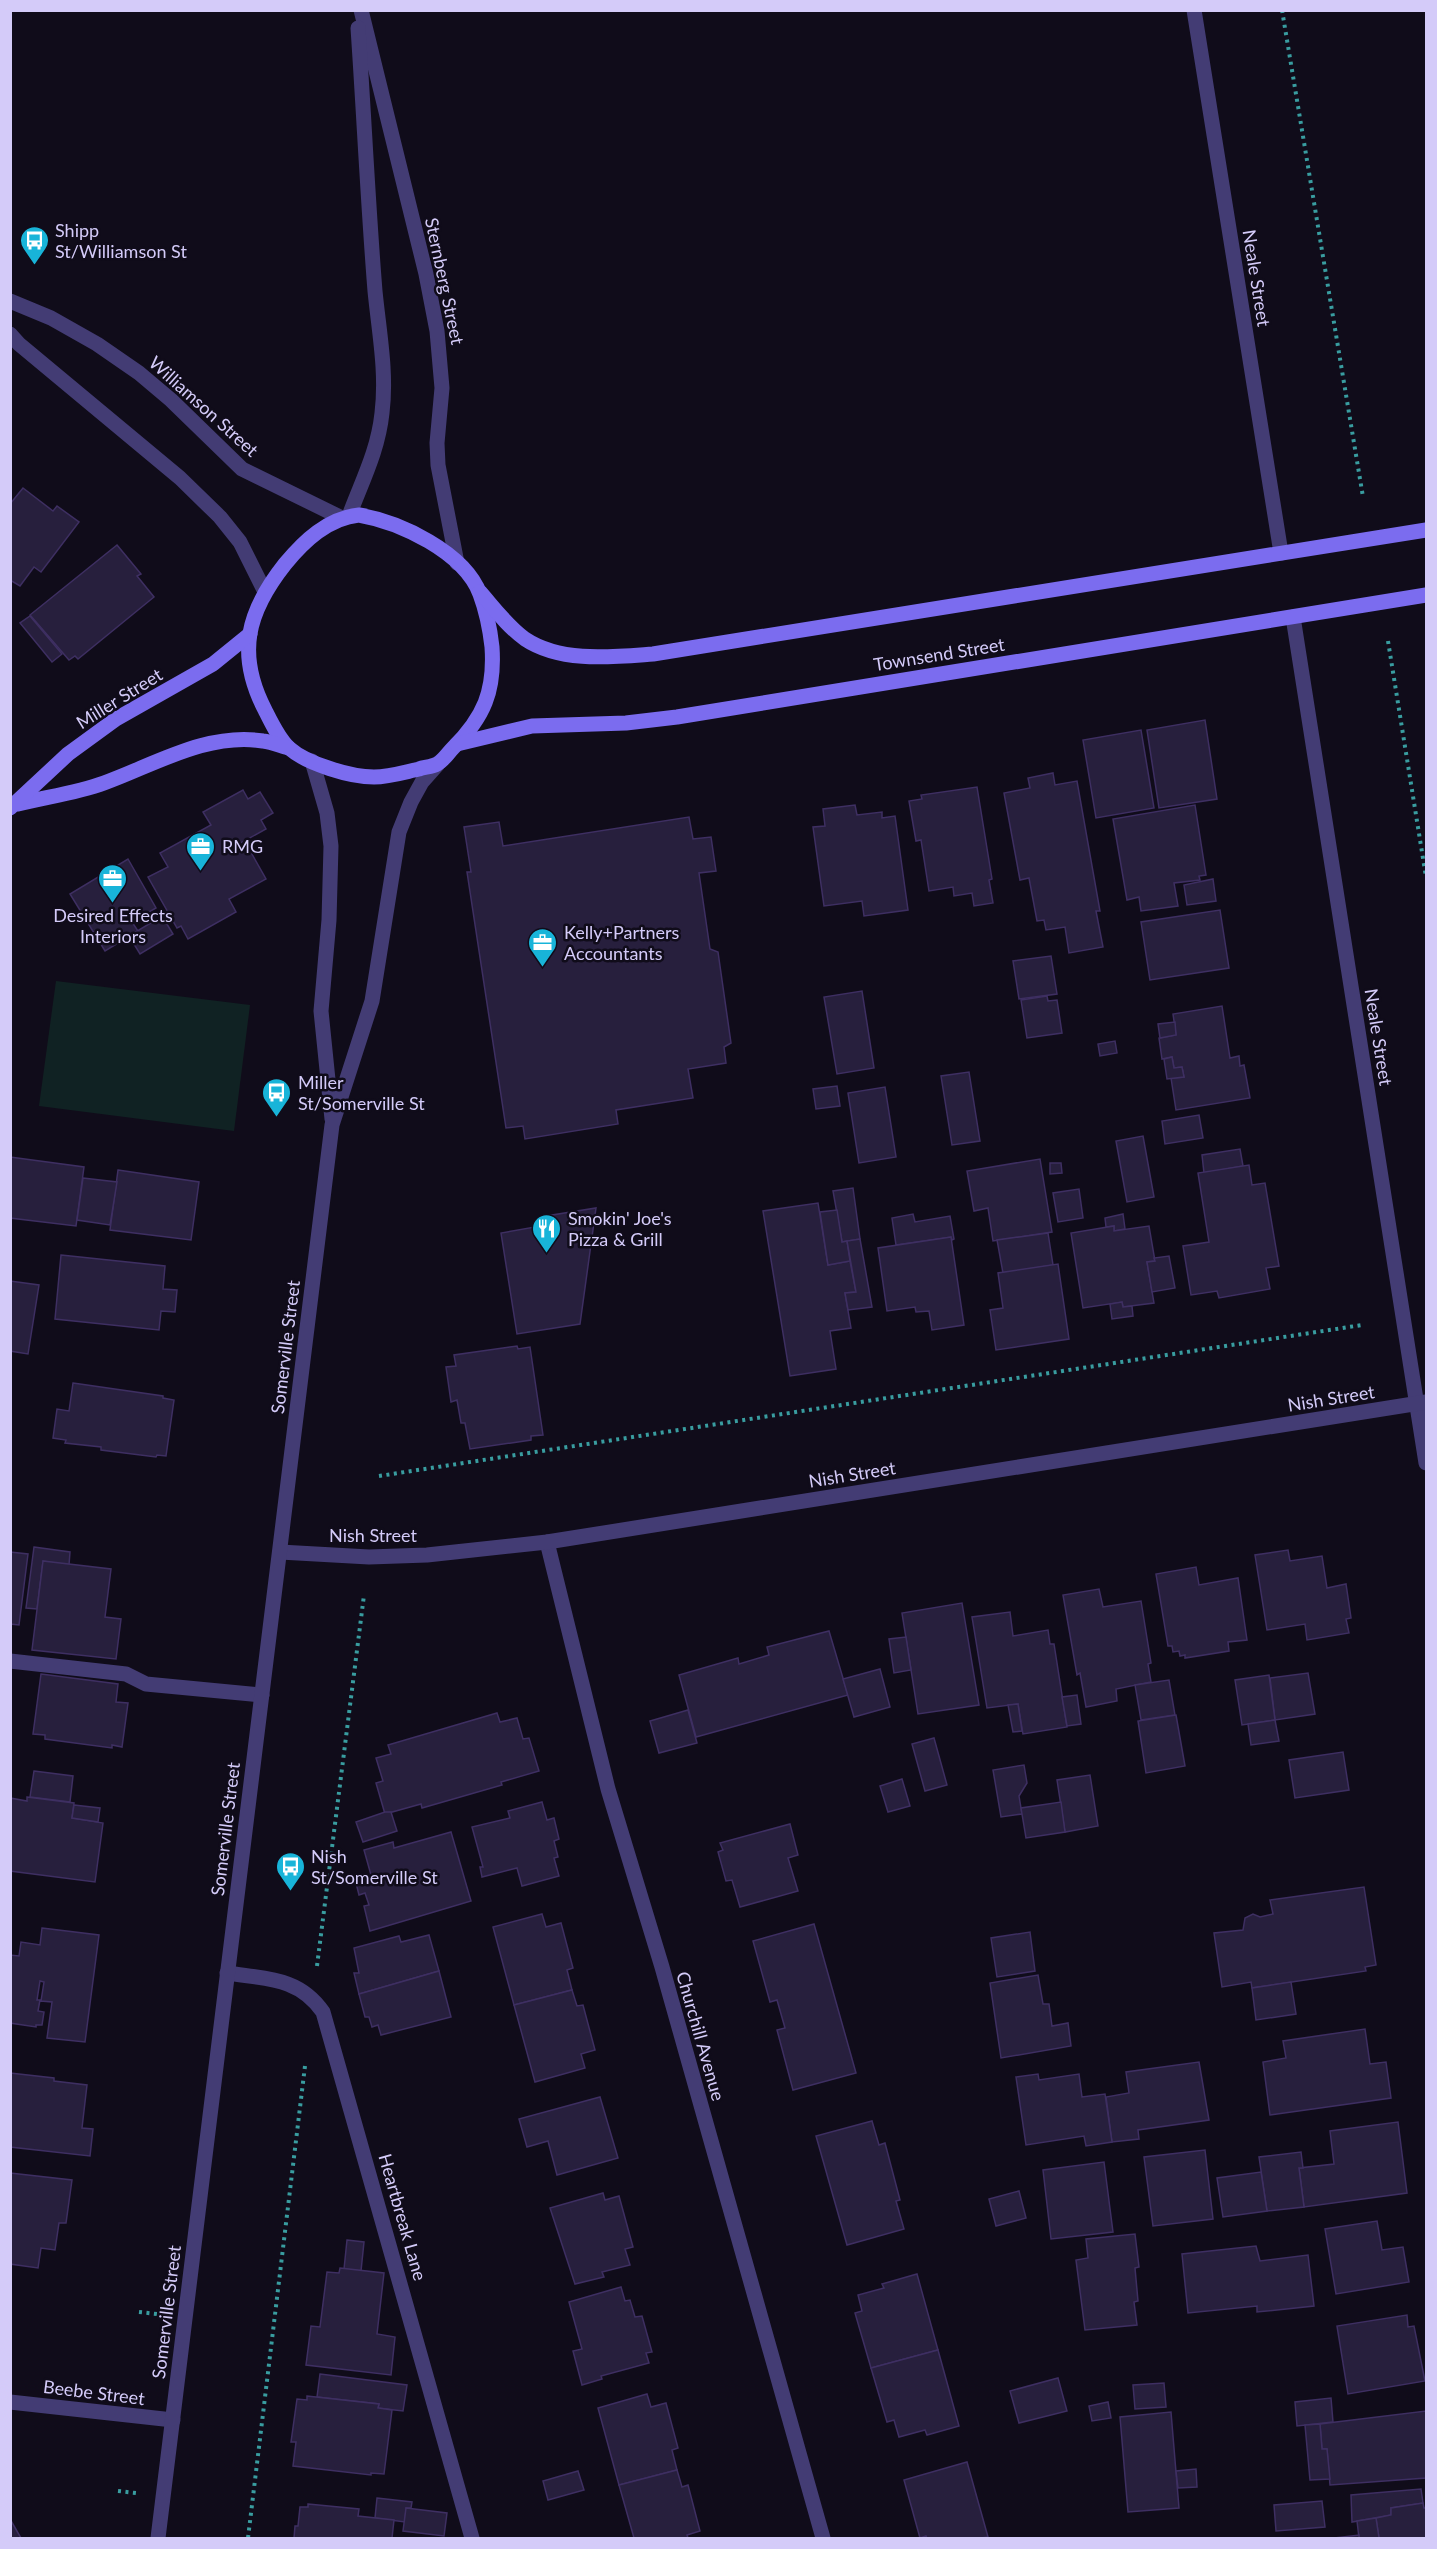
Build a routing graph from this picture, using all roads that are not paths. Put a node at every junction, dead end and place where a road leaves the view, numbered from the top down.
1 (359, 10) edge
2 (1194, 10) edge
3 (10, 300) edge
4 (10, 334) edge
5 (346, 517) junction
6 (1426, 530) edge
7 (1281, 552) junction
8 (457, 563) junction
9 (265, 592) junction
10 (480, 592) junction
11 (1426, 595) edge
12 (1293, 617) junction
13 (250, 634) junction
14 (457, 744) junction
15 (289, 748) junction
16 (312, 760) junction
17 (438, 764) junction
18 (14, 806) edge
19 (332, 1125) junction
20 (1422, 1402) edge
21 (1426, 1463) edge
22 (547, 1542) junction
23 (280, 1552) junction
24 (10, 1660) edge
25 (262, 1695) junction
26 (227, 1973) junction
27 (10, 2402) edge
28 (173, 2420) junction
29 (158, 2538) edge
30 (472, 2538) edge
31 (823, 2538) edge

1 - 5 street, Sternberg Street
1 - 8 street, Sternberg Street
2 - 7 street, Neale Street
3 - 5 street, Williamson Street
4 - 9 street
5 - 8 main road
5 - 9 main road
6 - 7 main road
7 - 10 main road
8 - 10 main road
9 - 13 main road
10 - 14 main road
11 - 12 main road, Townsend Street
12 - 14 main road, Townsend Street
12 - 20 street, Neale Street
13 - 15 main road
13 - 18 main road, Miller Street
14 - 17 main road
15 - 16 main road
15 - 18 main road, Miller Street
16 - 17 main road
16 - 19 street, Somerville Street
17 - 19 street, Somerville Street
19 - 23 street, Somerville Street
20 - 21 street, Neale Street
20 - 22 street, Nish Street
22 - 23 street, Nish Street
22 - 31 street, Churchill Avenue
23 - 25 street, Somerville Street
24 - 25 street
25 - 26 street, Somerville Street
26 - 28 street, Somerville Street
26 - 30 street, Heartbreak Lane
27 - 28 street, Beebe Street
28 - 29 street, Somerville Street

